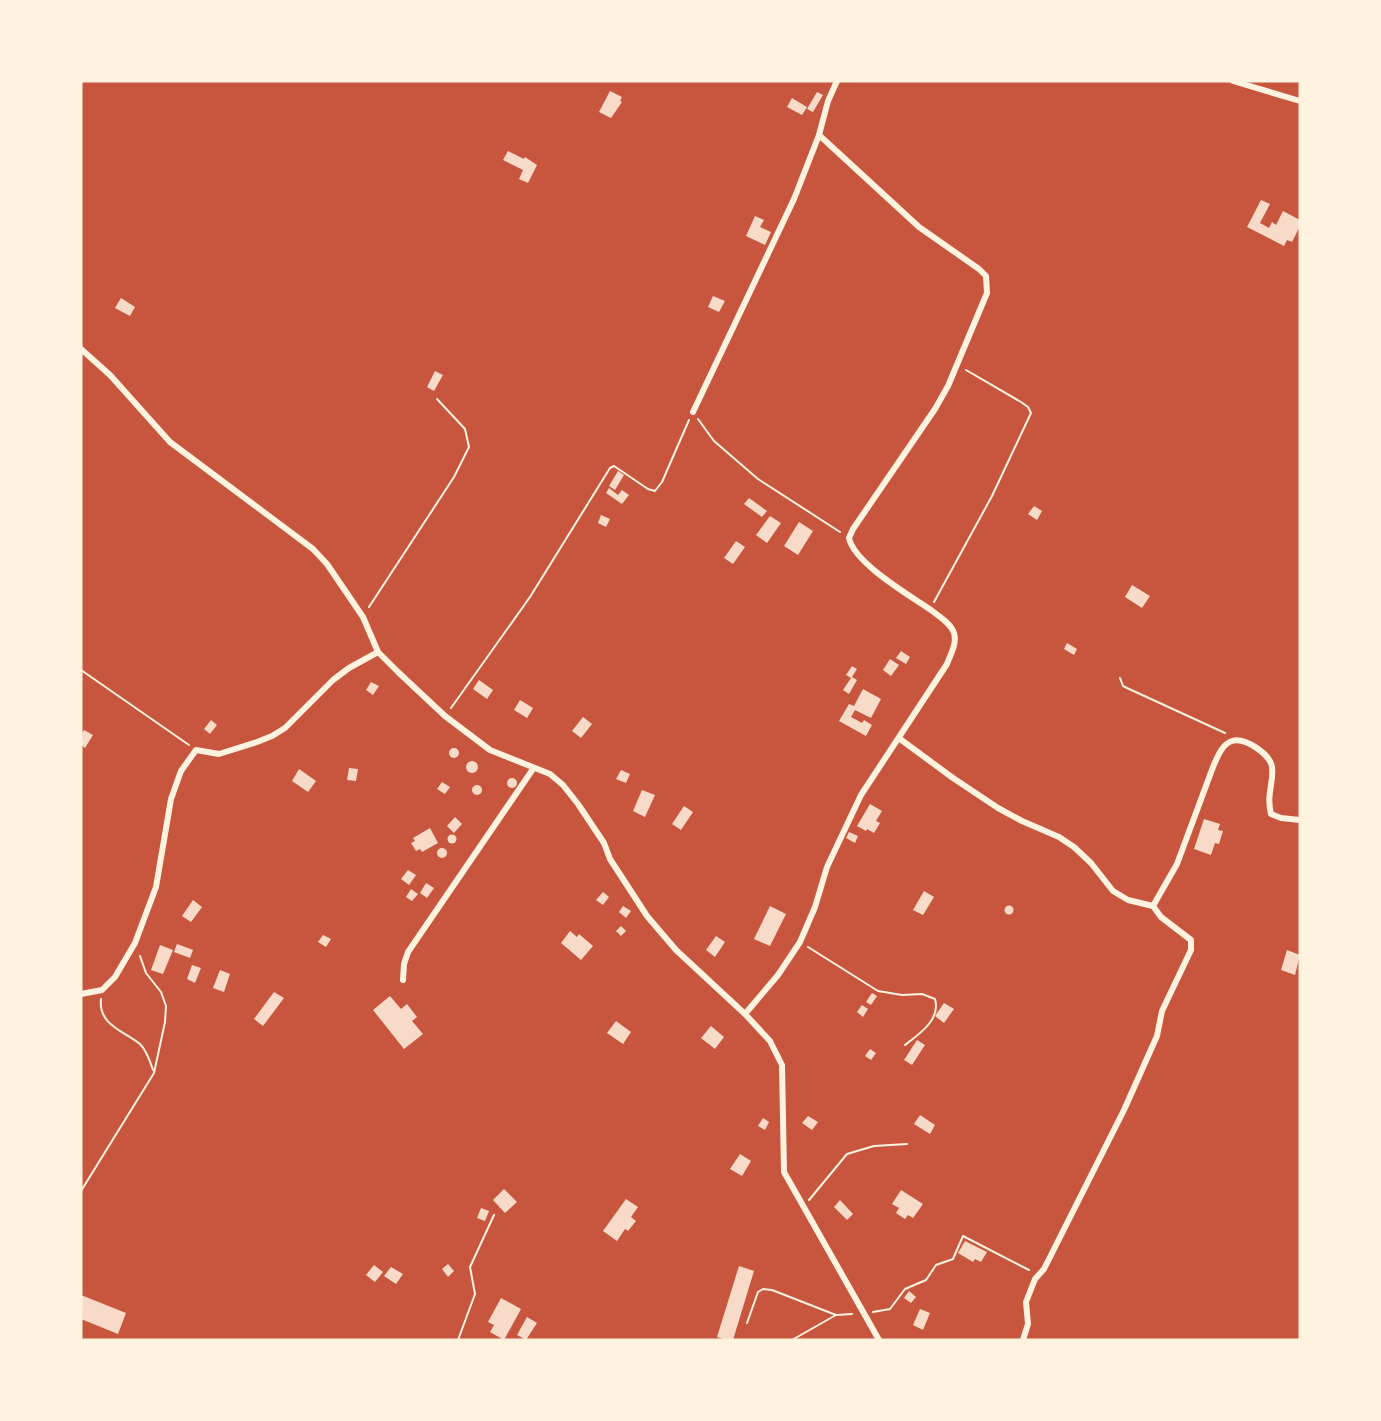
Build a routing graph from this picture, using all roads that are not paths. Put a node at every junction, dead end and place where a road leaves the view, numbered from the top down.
1 (837, 81) edge
2 (1233, 81) edge
3 (1300, 101) edge
4 (819, 135) junction
5 (81, 349) edge
6 (693, 412) road end
7 (378, 652) junction
8 (900, 739) junction
9 (533, 770) junction
10 (1300, 820) edge
11 (1153, 906) junction
12 (403, 980) dead end
13 (81, 994) edge
14 (745, 1014) junction
15 (879, 1340) edge
16 (1023, 1340) edge

1 - 4 street
2 - 3 street
4 - 6 street
4 - 8 street
5 - 7 street
7 - 9 street
7 - 13 street
8 - 11 street
8 - 14 street
9 - 12 street
9 - 14 street
10 - 11 street
11 - 16 street
14 - 15 street

